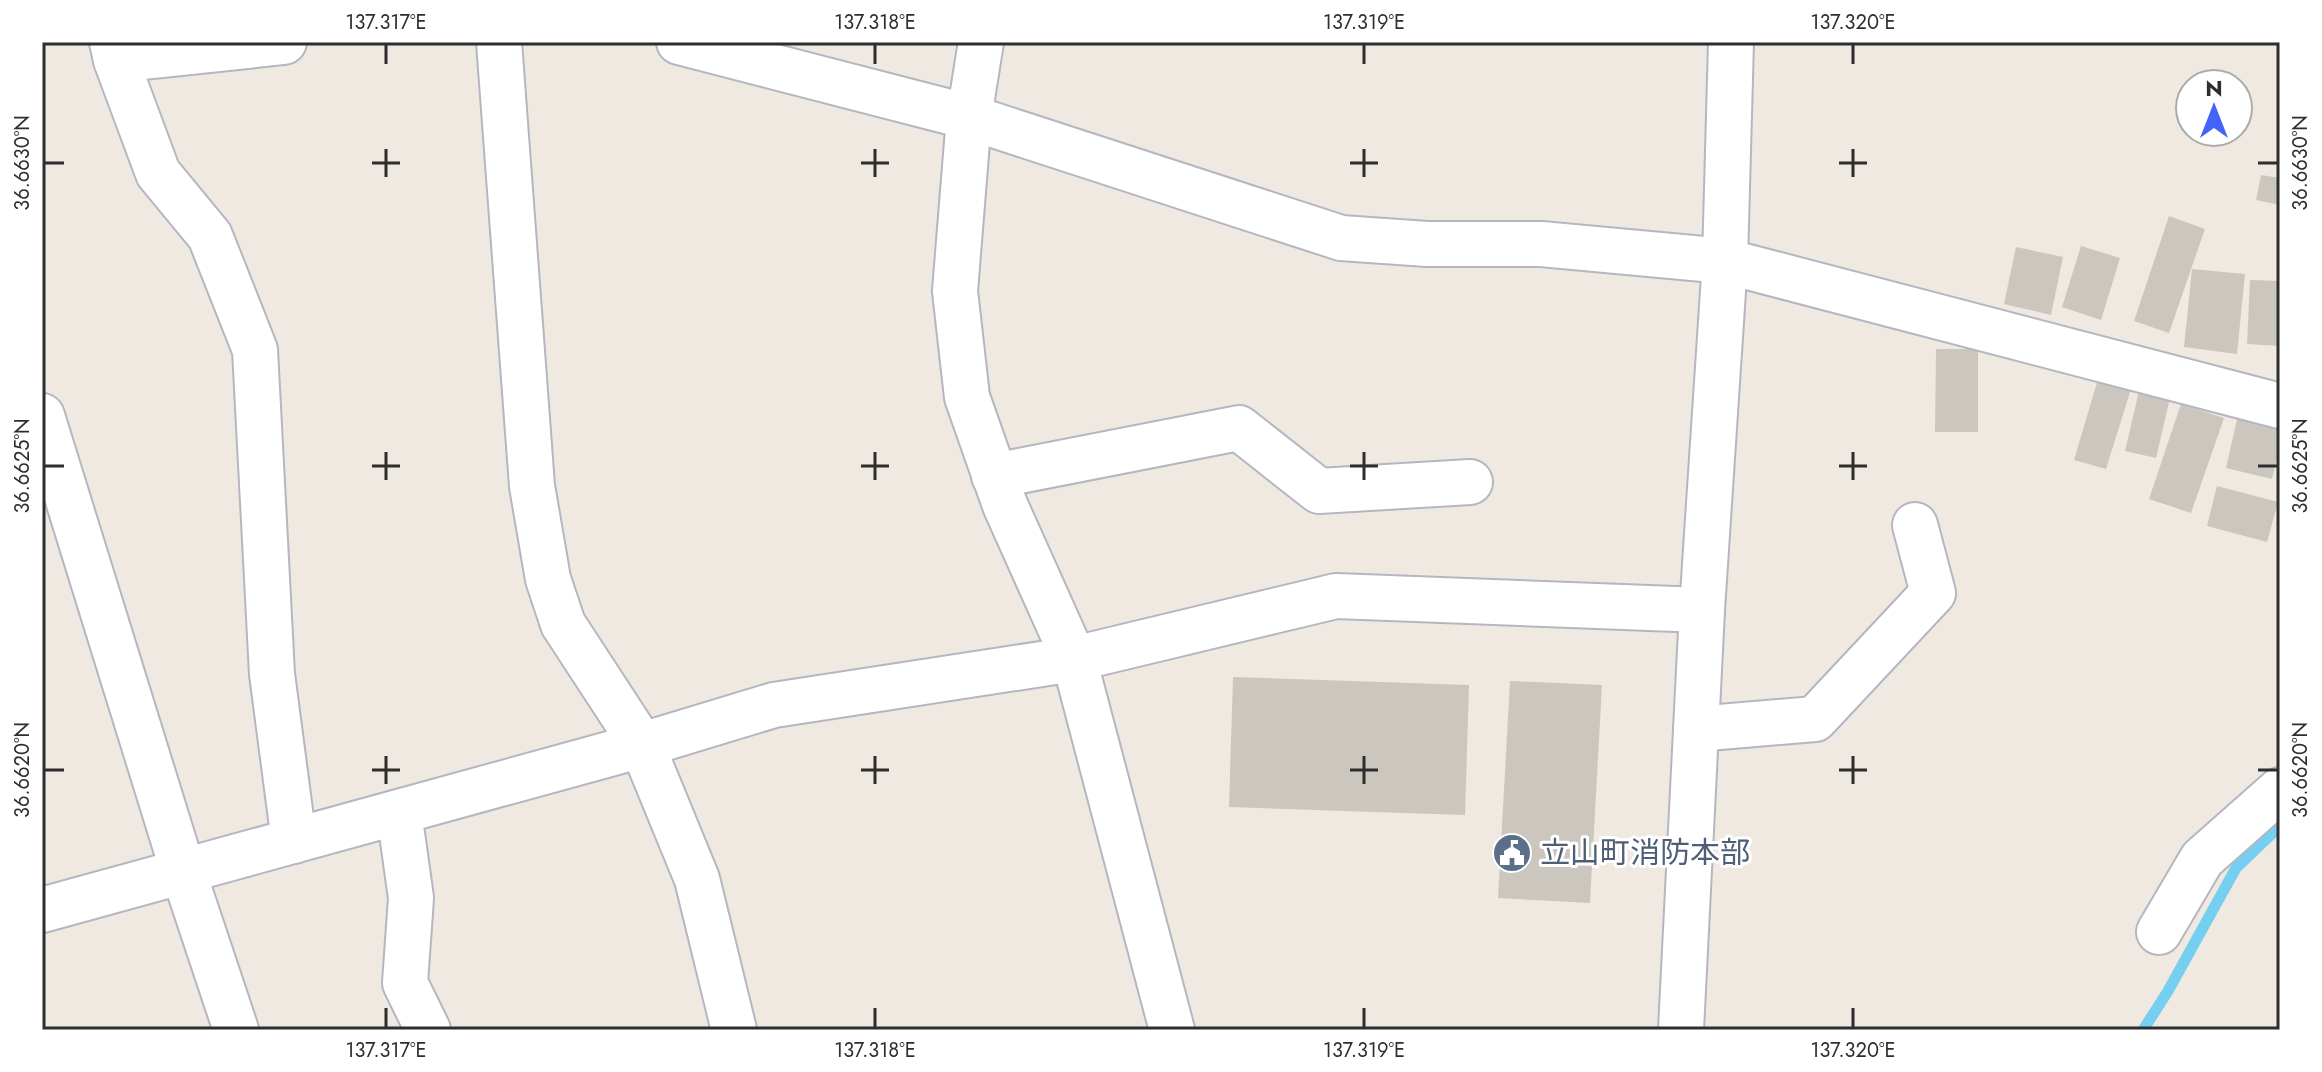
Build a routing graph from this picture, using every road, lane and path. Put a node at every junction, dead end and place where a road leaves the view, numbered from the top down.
1 (284, 42) edge
2 (499, 42) edge
3 (679, 42) edge
4 (981, 42) edge
5 (1731, 42) edge
6 (114, 51) edge
7 (969, 117) junction
8 (1725, 261) junction
9 (2280, 406) edge
10 (42, 416) edge
11 (994, 476) junction
12 (1470, 482) dead end
13 (1915, 525) dead end
14 (1702, 610) junction
15 (1074, 659) junction
16 (1696, 729) junction
17 (642, 745) junction
18 (2280, 790) edge
19 (399, 812) junction
20 (294, 841) junction
21 (183, 871) junction
22 (42, 910) edge
23 (2159, 932) dead end
24 (236, 1030) edge
25 (428, 1030) edge
26 (734, 1030) edge
27 (1172, 1030) edge
28 (1681, 1030) edge

1 - 6 street
2 - 17 street
3 - 7 street
4 - 7 street
5 - 8 street
6 - 20 street
7 - 8 street
7 - 11 street
8 - 9 street
8 - 14 street
10 - 21 street
11 - 12 street
11 - 15 street
13 - 16 street
14 - 15 street
14 - 16 street
15 - 17 street
15 - 27 street
16 - 28 street
17 - 19 street
17 - 26 street
18 - 23 street
19 - 20 street
19 - 25 street
20 - 21 street
21 - 22 street
21 - 24 street

